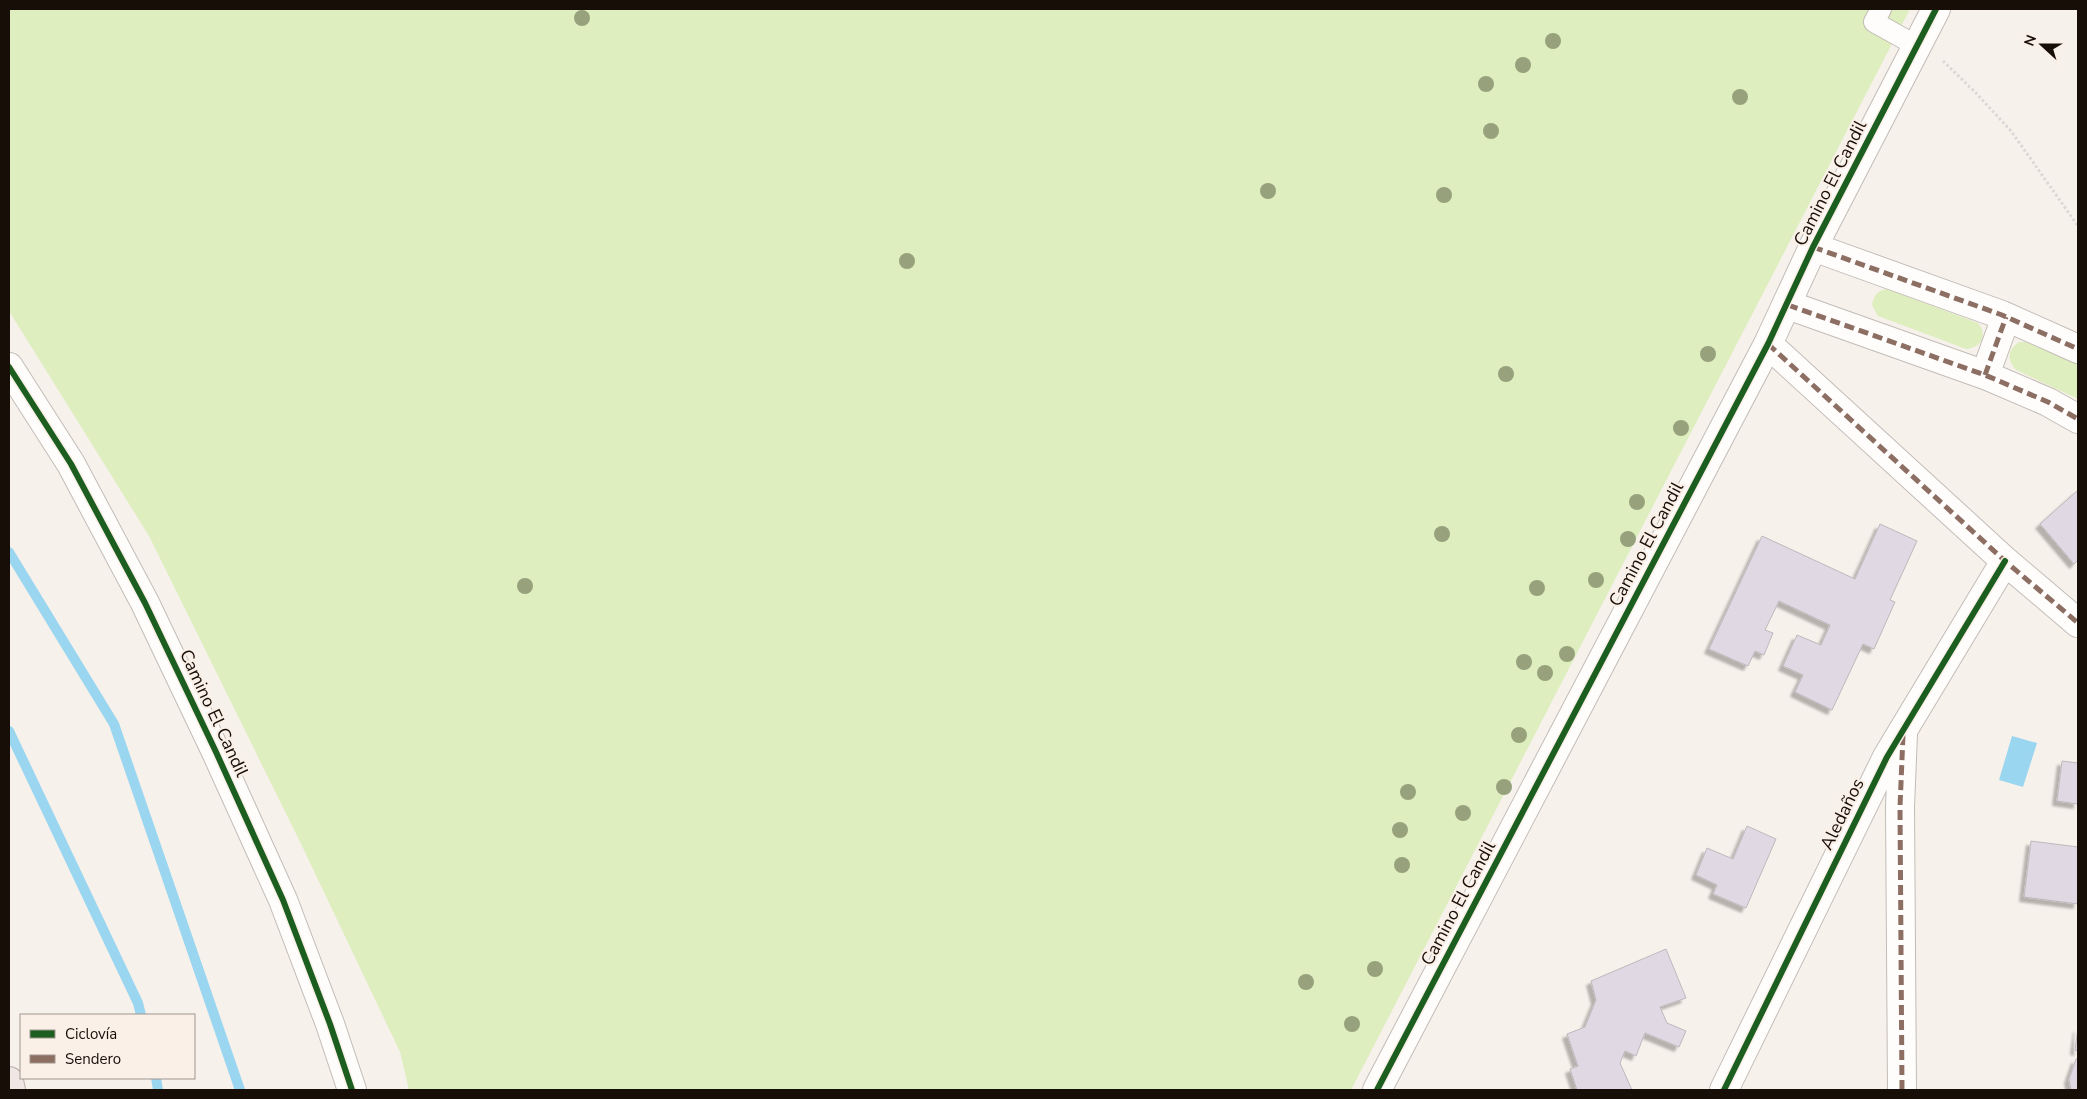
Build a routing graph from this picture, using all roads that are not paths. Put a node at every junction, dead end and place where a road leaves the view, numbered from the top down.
1 (1881, 9) edge
2 (1936, 9) edge
3 (1917, 46) junction
4 (1813, 247) junction
5 (1788, 304) junction
6 (2006, 317) junction
7 (1768, 344) junction
8 (2078, 349) edge
9 (9, 367) edge
10 (1985, 375) junction
11 (2078, 419) edge
12 (2006, 562) junction
13 (2078, 623) edge
14 (1903, 732) junction
15 (9, 1081) edge
16 (11, 1090) edge
17 (352, 1090) edge
18 (1377, 1090) edge
19 (1724, 1090) edge
20 (1902, 1090) edge

1 - 3 lane
2 - 3 street, Camino El Candil
3 - 4 street, Camino El Candil
4 - 5 street, Camino El Candil
4 - 6 street
5 - 7 street, Camino El Candil
5 - 10 street
6 - 8 street
6 - 10 street
7 - 12 street
7 - 18 street, Camino El Candil
9 - 17 street, Camino El Candil
10 - 11 street
12 - 13 street
12 - 14 street, Aledaños
14 - 19 street, Aledaños
14 - 20 street, Aledaños
15 - 16 highway

